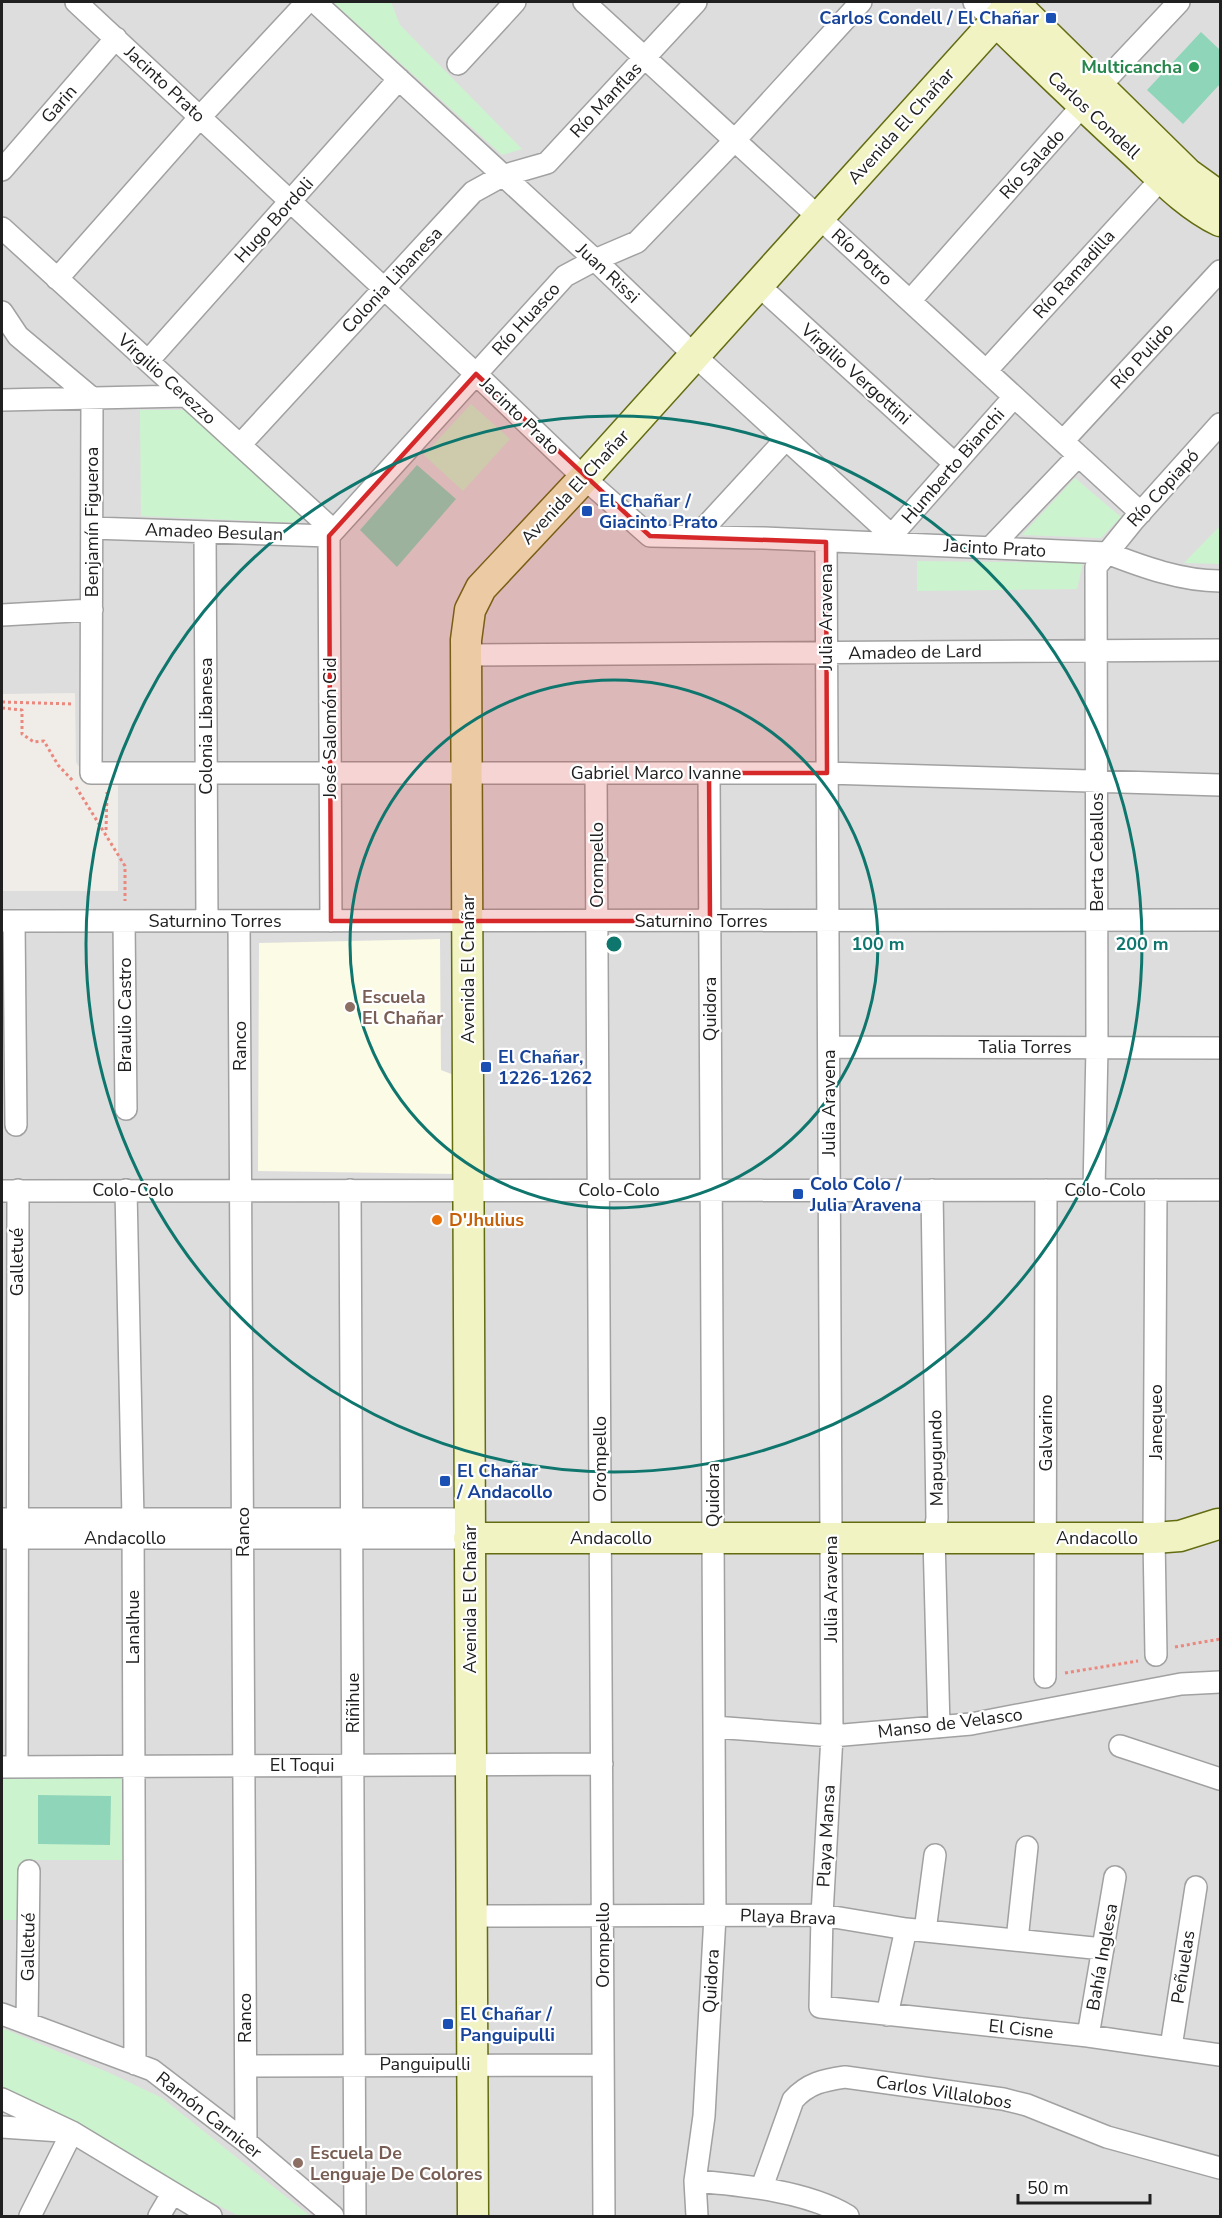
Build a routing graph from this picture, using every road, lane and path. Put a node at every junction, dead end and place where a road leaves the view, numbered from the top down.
1 (76, 2) edge
2 (307, 2) edge
3 (315, 2) edge
4 (515, 2) edge
5 (584, 2) edge
6 (696, 2) edge
7 (861, 2) edge
8 (1179, 2) edge
9 (1002, 6) edge
10 (116, 38) junction
11 (645, 58) junction
12 (458, 64) dead end
13 (399, 79) junction
14 (1091, 97) junction
15 (200, 117) junction
16 (735, 140) junction
17 (2, 170) edge
18 (502, 176) junction
19 (1162, 178) junction
20 (1221, 197) edge
21 (291, 201) junction
22 (819, 218) junction
23 (1221, 221) edge
24 (2, 228) edge
25 (595, 260) junction
26 (1221, 271) edge
27 (57, 279) junction
28 (757, 284) junction
29 (385, 289) junction
30 (910, 301) junction
31 (3, 316) edge
32 (694, 355) junction
33 (148, 361) junction
34 (986, 371) junction
35 (476, 374) junction
36 (186, 396) junction
37 (1014, 397) junction
38 (93, 398) junction
39 (2, 400) edge
40 (1221, 424) edge
41 (786, 439) junction
42 (240, 445) junction
43 (1071, 449) junction
44 (955, 464) junction
45 (584, 478) junction
46 (1141, 513) junction
47 (92, 528) junction
48 (205, 532) junction
49 (331, 533) junction
50 (696, 537) junction
51 (897, 540) junction
52 (826, 542) junction
53 (990, 548) junction
54 (1107, 554) junction
55 (1221, 582) edge
56 (92, 610) junction
57 (2, 615) edge
58 (1096, 650) junction
59 (1221, 650) edge
60 (826, 652) junction
61 (466, 655) junction
62 (2, 702) edge
63 (2, 708) edge
64 (73, 715) dead end
65 (100, 773) junction
66 (206, 773) junction
67 (330, 773) junction
68 (467, 773) junction
69 (596, 773) junction
70 (709, 773) junction
71 (827, 773) junction
72 (1097, 783) junction
73 (1221, 785) edge
74 (106, 832) junction
75 (1221, 920) edge
76 (8, 921) edge
77 (124, 921) junction
78 (207, 921) junction
79 (239, 921) junction
80 (331, 921) junction
81 (468, 921) junction
82 (597, 921) junction
83 (710, 921) junction
84 (828, 921) junction
85 (1097, 921) junction
86 (829, 1047) junction
87 (1097, 1048) junction
88 (1221, 1048) edge
89 (126, 1110) dead end
90 (16, 1125) dead end
91 (7, 1188) edge
92 (126, 1190) junction
93 (241, 1190) junction
94 (350, 1190) junction
95 (469, 1190) junction
96 (599, 1190) junction
97 (711, 1190) junction
98 (829, 1190) junction
99 (932, 1190) junction
100 (1046, 1190) junction
101 (1094, 1190) junction
102 (1156, 1190) junction
103 (1221, 1190) edge
104 (1219, 1524) edge
105 (243, 1528) junction
106 (352, 1528) junction
107 (470, 1528) junction
108 (601, 1528) junction
109 (713, 1528) junction
110 (831, 1528) junction
111 (936, 1528) junction
112 (1046, 1528) junction
113 (1155, 1528) junction
114 (9, 1529) edge
115 (133, 1529) junction
116 (1221, 1639) edge
117 (1156, 1655) junction
118 (1045, 1677) joint
119 (1221, 1682) edge
120 (714, 1727) junction
121 (939, 1727) junction
122 (832, 1736) junction
123 (1120, 1746) dead end
124 (471, 1764) junction
125 (602, 1764) junction
126 (244, 1765) junction
127 (353, 1765) junction
128 (133, 1766) junction
129 (9, 1767) edge
130 (1221, 1779) edge
131 (1027, 1847) dead end
132 (935, 1855) dead end
133 (29, 1871) dead end
134 (1115, 1877) dead end
135 (1196, 1887) dead end
136 (822, 1915) junction
137 (472, 1916) junction
138 (603, 1916) junction
139 (715, 1916) junction
140 (915, 1930) junction
141 (1017, 1940) junction
142 (1103, 1949) junction
143 (820, 2007) joint
144 (2, 2014) edge
145 (887, 2016) junction
146 (27, 2023) junction
147 (1088, 2036) junction
148 (1171, 2047) junction
149 (1221, 2055) edge
150 (135, 2064) junction
151 (472, 2064) junction
152 (354, 2065) junction
153 (603, 2065) junction
154 (246, 2066) junction
155 (2, 2099) edge
156 (2, 2127) edge
157 (72, 2132) junction
158 (246, 2142) junction
159 (1221, 2168) edge
160 (695, 2181) junction
161 (762, 2187) junction
162 (172, 2194) junction
163 (30, 2217) edge
164 (159, 2217) edge
165 (211, 2217) edge
166 (333, 2217) edge
167 (355, 2217) edge
168 (473, 2217) edge
169 (604, 2217) edge
170 (697, 2217) edge
171 (848, 2217) edge

1 - 10 street, Jacinto Prato
2 - 15 street
3 - 13 street, Juan Rissi
4 - 12 street
5 - 11 street, Río Potro
6 - 11 street, Río Manflas
7 - 16 street, Río Huasco
8 - 14 street, Río Salado
9 - 14 street, Carlos Condell
9 - 22 street, Avenida El Chañar
10 - 15 street, Jacinto Prato
10 - 17 street, Garin
11 - 16 street, Río Potro
11 - 18 street, Río Manflas
13 - 18 street, Juan Rissi
13 - 21 street, Hugo Bordoli
14 - 19 street, Carlos Condell
14 - 20 street, Carlos Condell
14 - 30 street, Río Salado
15 - 21 street, Jacinto Prato
15 - 27 street
16 - 22 street, Río Potro
16 - 25 street, Río Huasco
18 - 25 street, Juan Rissi
18 - 29 street, Colonia Libanesa
19 - 23 street, Carlos Condell
19 - 34 street, Río Ramadilla
21 - 29 street, Jacinto Prato
21 - 33 street, Hugo Bordoli
22 - 28 street, Avenida El Chañar
22 - 30 street, Río Potro
24 - 27 street, Virgilio Cerezzo
25 - 32 street, Juan Rissi
25 - 35 street, Río Huasco
26 - 43 street, Río Pulido
27 - 33 street, Virgilio Cerezzo
28 - 32 street, Avenida El Chañar
28 - 44 street, Virgilio Vergottini
29 - 35 street, Jacinto Prato
29 - 42 street, Colonia Libanesa
30 - 34 street, Río Potro
31 - 38 street
32 - 41 street, Juan Rissi
32 - 45 street, Avenida El Chañar
33 - 36 street, Virgilio Cerezzo
34 - 37 street, Río Potro
35 - 45 street, Jacinto Prato
35 - 49 street, Río Huasco
36 - 38 street
36 - 42 street, Virgilio Cerezzo
37 - 43 street, Río Potro
37 - 44 street, Humberto Bianchi
38 - 39 street
38 - 47 street, Benjamín Figueroa
40 - 46 street, Río Copiapó
41 - 50 street
41 - 51 street, Juan Rissi
42 - 49 street, Virgilio Cerezzo
43 - 46 street, Río Potro
43 - 53 street, Río Pulido
44 - 51 street, Humberto Bianchi
45 - 50 street, Jacinto Prato
45 - 61 street, Avenida El Chañar
46 - 54 street, Río Copiapó
47 - 48 street, Amadeo Besulan
47 - 56 street, Benjamín Figueroa
48 - 49 street, Amadeo Besulan
48 - 66 street, Colonia Libanesa
49 - 67 street, José Salomón Cid
50 - 52 street, Jacinto Prato
51 - 52 street, Jacinto Prato
51 - 53 street, Jacinto Prato
52 - 60 street, Julia Aravena
53 - 54 street, Jacinto Prato
54 - 55 street, Jacinto Prato
54 - 58 street, Berta Ceballos
56 - 57 street
56 - 65 street, Benjamín Figueroa
58 - 59 street, Amadeo de Lard
58 - 60 street, Amadeo de Lard
58 - 72 street, Berta Ceballos
60 - 61 street, Amadeo de Lard
60 - 71 street, Julia Aravena
61 - 68 street, Avenida El Chañar
62 - 64 path
63 - 74 path
65 - 66 street, Gabriel Marco Ivanne
65 - 74 path
66 - 67 street, Gabriel Marco Ivanne
66 - 78 street, Colonia Libanesa
67 - 68 street, Gabriel Marco Ivanne
67 - 80 street, José Salomón Cid
68 - 69 street, Gabriel Marco Ivanne
68 - 81 street, Avenida El Chañar
69 - 70 street, Gabriel Marco Ivanne
69 - 82 street, Orompello
70 - 71 street, Gabriel Marco Ivanne
70 - 83 street, Quidora
71 - 72 street, Gabriel Marco Ivanne
71 - 84 street, Julia Aravena
72 - 73 street, Gabriel Marco Ivanne
72 - 85 street, Berta Ceballos
74 - 77 path
75 - 85 street, Saturnino Torres
76 - 77 street, Saturnino Torres
76 - 90 street
77 - 78 street, Saturnino Torres
77 - 89 street, Braulio Castro
78 - 79 street, Saturnino Torres
79 - 80 street, Saturnino Torres
79 - 93 street, Ranco
80 - 81 street, Saturnino Torres
81 - 82 street, Saturnino Torres
81 - 95 street, Avenida El Chañar
82 - 83 street, Saturnino Torres
82 - 96 street, Orompello
83 - 84 street, Saturnino Torres
83 - 97 street, Quidora
84 - 85 street, Saturnino Torres
84 - 86 street, Julia Aravena
85 - 87 street, Berta Ceballos
86 - 87 street, Talia Torres
86 - 98 street, Julia Aravena
87 - 88 street, Talia Torres
87 - 101 street, Berta Ceballos
91 - 92 street, Colo-Colo
91 - 114 street, Galletué
92 - 93 street, Colo-Colo
92 - 115 street, Lanalhue
93 - 94 street, Colo-Colo
93 - 105 street, Ranco
94 - 95 street, Colo-Colo
94 - 106 street, Riñihue
95 - 96 street, Colo-Colo
95 - 107 street, Avenida El Chañar
96 - 97 street, Colo-Colo
96 - 108 street, Orompello
97 - 98 street, Colo-Colo
97 - 109 street, Quidora
98 - 99 street, Colo-Colo
98 - 110 street, Julia Aravena
99 - 100 street, Colo-Colo
99 - 111 street, Mapugundo
100 - 101 street, Colo-Colo
100 - 112 street, Galvarino
101 - 102 street, Colo-Colo
102 - 103 street, Colo-Colo
102 - 113 street, Janequeo
104 - 113 street, Andacollo
105 - 106 street, Andacollo
105 - 115 street, Andacollo
105 - 126 street, Ranco
106 - 107 street, Andacollo
106 - 127 street, Riñihue
107 - 108 street, Andacollo
107 - 124 street, Avenida El Chañar
108 - 109 street, Andacollo
108 - 125 street, Orompello
109 - 110 street, Andacollo
109 - 120 street, Quidora
110 - 111 street, Andacollo
110 - 122 street, Julia Aravena
111 - 112 street, Andacollo
111 - 121 street, Mapugundo
112 - 113 street, Andacollo
112 - 118 street, Galvarino
113 - 117 street, Janequeo
114 - 115 street, Andacollo
114 - 129 street, Galletué
115 - 128 street, Lanalhue
116 - 117 path
117 - 118 path
119 - 121 street, Manso de Velasco
120 - 122 street, Manso de Velasco
120 - 139 street, Quidora
121 - 122 street, Manso de Velasco
122 - 136 street, Playa Mansa
123 - 130 street
124 - 125 street, El Toqui
124 - 127 street, El Toqui
124 - 137 street, Avenida El Chañar
125 - 138 street, Orompello
126 - 127 street, El Toqui
126 - 128 street, El Toqui
126 - 154 street, Ranco
127 - 152 street, Riñihue
128 - 129 street, El Toqui
128 - 150 street, Lanalhue
131 - 141 street
132 - 140 street
133 - 146 street, Galletué
134 - 142 street, Bahía Inglesa
135 - 148 street, Peñuelas
136 - 139 street, Playa Brava
136 - 140 street, Playa Brava
136 - 143 street, Playa Mansa
137 - 138 street, Playa Brava
137 - 151 street, Avenida El Chañar
138 - 139 street, Playa Brava
138 - 153 street, Orompello
139 - 160 street, Quidora
140 - 141 street, Playa Brava
140 - 145 street
141 - 142 street, Playa Brava
142 - 147 street, Bahía Inglesa
143 - 145 street, El Cisne
144 - 146 street, Ramón Carnicer
145 - 147 street, El Cisne
146 - 150 street, Ramón Carnicer
147 - 148 street, El Cisne
148 - 149 street, El Cisne
150 - 158 street, Ramón Carnicer
151 - 152 street, Panguipulli
151 - 153 street, Panguipulli
151 - 168 street, Avenida El Chañar
152 - 154 street, Panguipulli
152 - 167 street, Riñihue
153 - 169 street, Orompello
154 - 158 street, Ranco
155 - 157 street
156 - 157 street
157 - 162 street
157 - 163 street
158 - 166 street, Ramón Carnicer
159 - 161 street, Carlos Villalobos
160 - 161 street
160 - 170 street, Quidora
161 - 171 street
162 - 164 street
162 - 165 street

